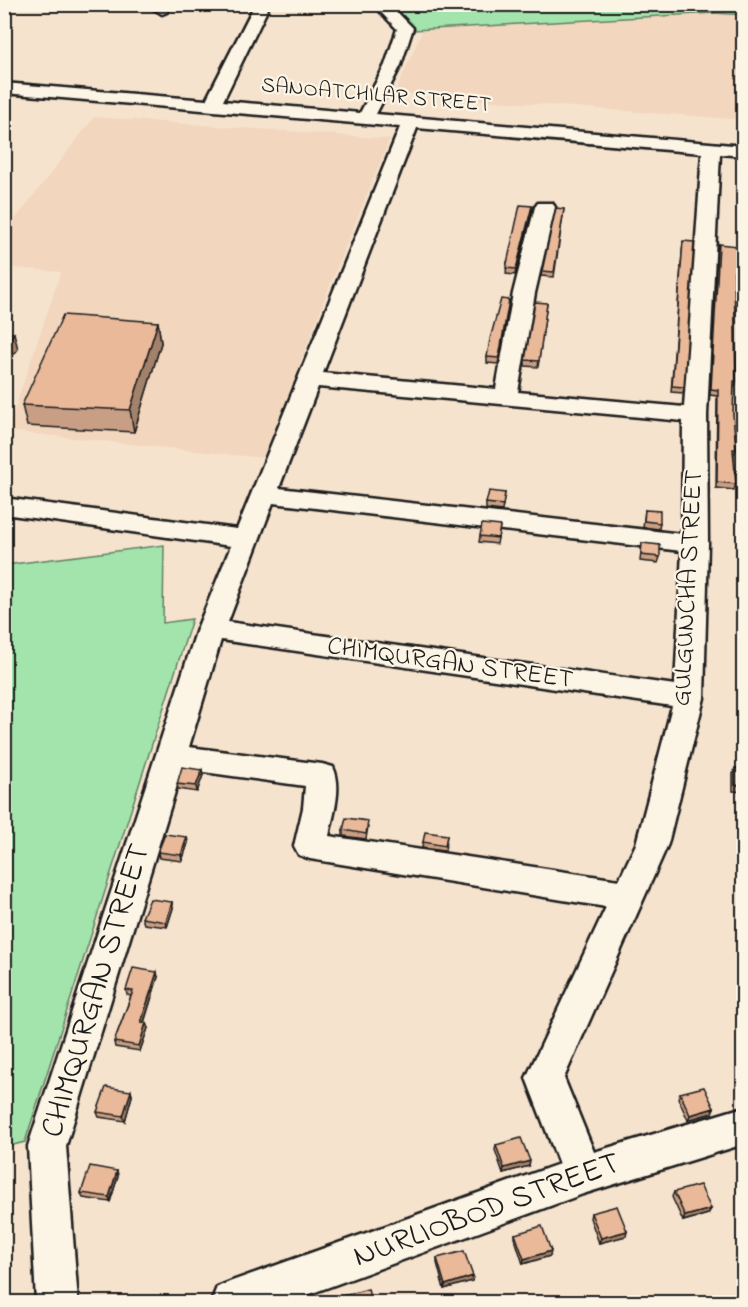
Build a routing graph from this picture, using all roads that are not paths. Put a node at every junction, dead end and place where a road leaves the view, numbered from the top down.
1 (263, 4) edge
2 (380, 4) edge
3 (4, 88) edge
4 (212, 105) junction
5 (366, 118) junction
6 (411, 121) junction
7 (711, 148) junction
8 (744, 151) edge
9 (545, 207) dead end
10 (309, 379) junction
11 (506, 397) junction
12 (695, 415) junction
13 (264, 494) junction
14 (4, 506) edge
15 (246, 540) junction
16 (695, 544) junction
17 (211, 629) junction
18 (689, 698) junction
19 (171, 756) junction
20 (628, 896) junction
21 (744, 1125) edge
22 (583, 1175) junction
23 (57, 1302) edge
24 (232, 1302) edge

1 - 4 street
2 - 5 street
3 - 4 street, SANOATCHILAR STREET
4 - 5 street, SANOATCHILAR STREET
5 - 6 street, SANOATCHILAR STREET
6 - 7 street, SANOATCHILAR STREET
6 - 10 street, CHIMQURGAN STREET
7 - 8 street, SANOATCHILAR STREET
7 - 12 street, GULGUNCHA STREET
9 - 11 street
10 - 11 street
10 - 13 street, CHIMQURGAN STREET
11 - 12 street
12 - 16 street, GULGUNCHA STREET
13 - 15 street, CHIMQURGAN STREET
13 - 16 street
14 - 15 street
15 - 17 street, CHIMQURGAN STREET
16 - 18 street, GULGUNCHA STREET
17 - 18 street, CHIMQURGAN STREET
17 - 19 street, CHIMQURGAN STREET
18 - 20 street, GULGUNCHA STREET
19 - 20 street
19 - 23 street, CHIMQURGAN STREET
20 - 22 street, GULGUNCHA STREET
21 - 22 street, NURLIOBOD STREET
22 - 24 street, NURLIOBOD STREET

